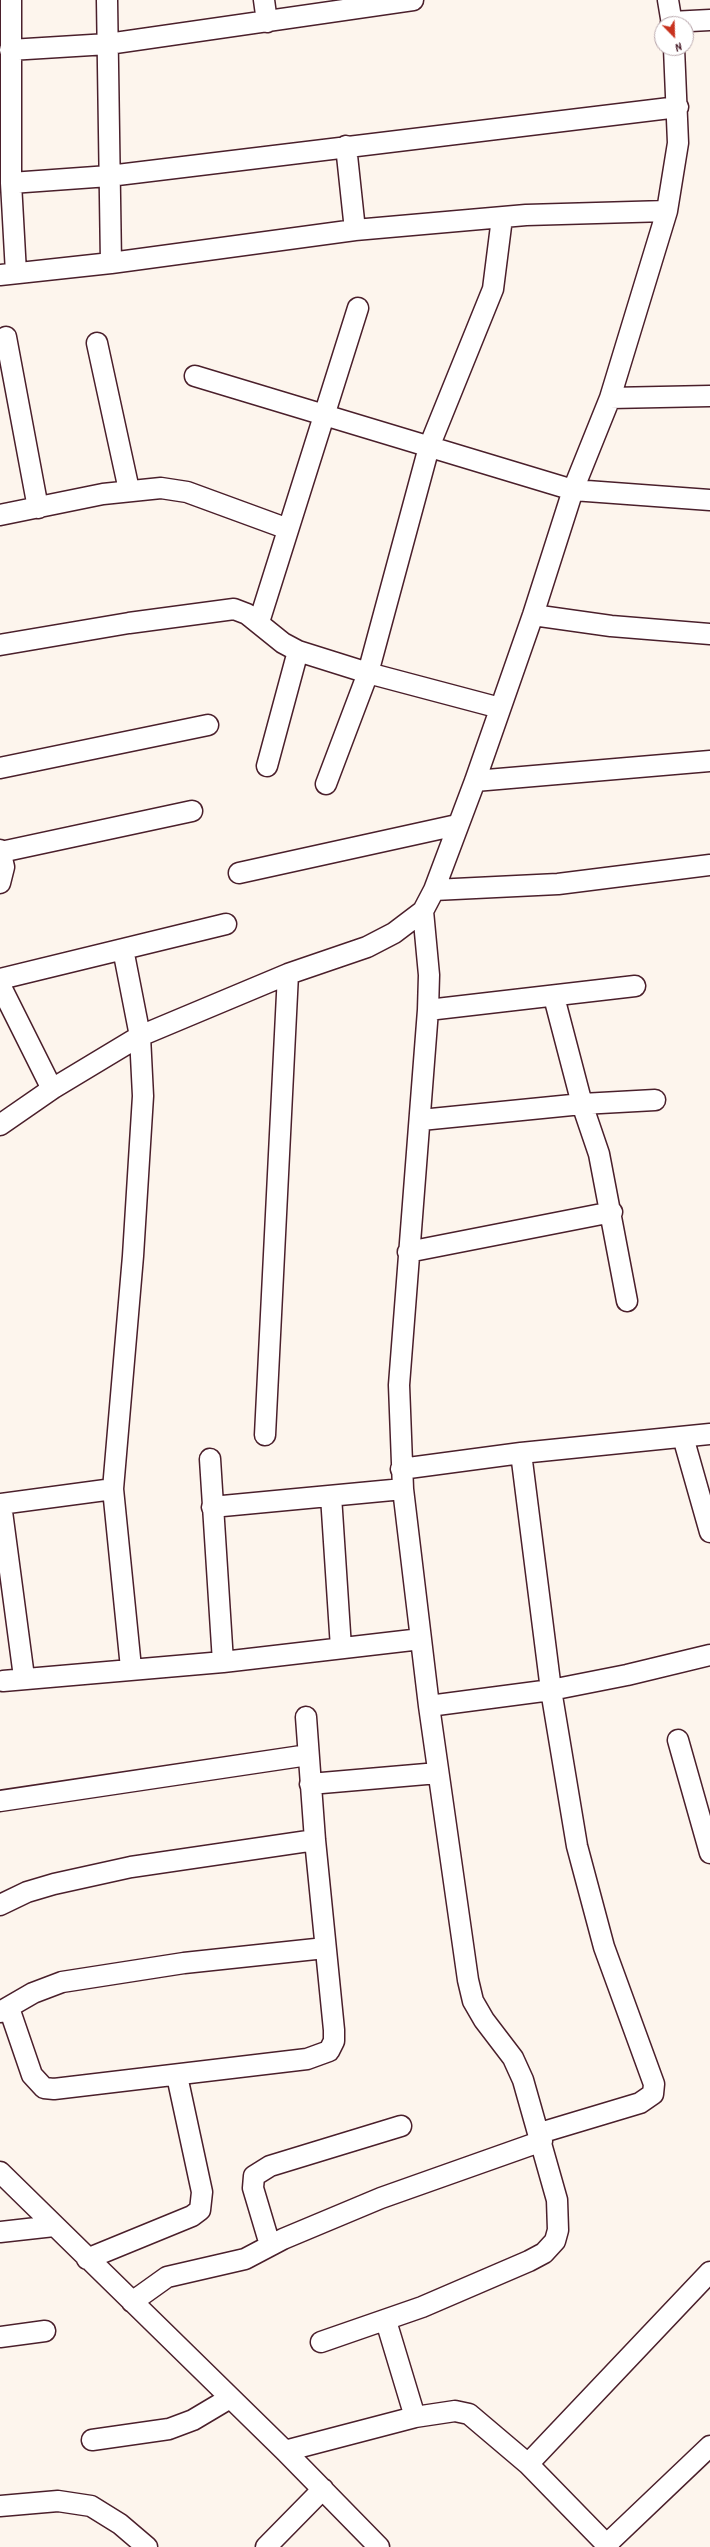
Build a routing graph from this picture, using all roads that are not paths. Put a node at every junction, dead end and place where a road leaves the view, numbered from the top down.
1 (11, 0) edge
2 (107, 0) edge
3 (264, 0) edge
4 (413, 0) edge
5 (668, 0) edge
6 (671, 16) edge
7 (710, 20) edge
8 (694, 21) edge
9 (267, 22) junction
10 (108, 44) junction
11 (10, 50) junction
12 (675, 56) edge
13 (678, 108) junction
14 (346, 146) junction
15 (109, 176) junction
16 (11, 183) junction
17 (667, 210) junction
18 (502, 218) junction
19 (355, 230) junction
20 (111, 263) junction
21 (8, 274) edge
22 (358, 308) dead end
23 (6, 337) dead end
24 (97, 343) dead end
25 (195, 376) dead end
26 (710, 396) edge
27 (610, 398) junction
28 (324, 415) junction
29 (429, 447) junction
30 (129, 490) junction
31 (573, 490) junction
32 (710, 500) edge
33 (38, 508) junction
34 (0, 515) edge
35 (288, 528) junction
36 (533, 615) junction
37 (259, 622) junction
38 (710, 634) edge
39 (0, 646) edge
40 (298, 651) junction
41 (368, 673) junction
42 (500, 708) junction
43 (208, 725) dead end
44 (710, 761) edge
45 (267, 766) dead end
46 (0, 768) edge
47 (475, 781) junction
48 (326, 784) dead end
49 (192, 811) dead end
50 (457, 825) junction
51 (1, 851) edge
52 (710, 865) edge
53 (239, 873) dead end
54 (0, 883) edge
55 (434, 890) junction
56 (423, 911) junction
57 (226, 924) dead end
58 (124, 949) junction
59 (288, 974) junction
60 (0, 979) edge
61 (0, 985) edge
62 (635, 986) dead end
63 (554, 997) junction
64 (428, 1010) junction
65 (140, 1036) junction
66 (52, 1088) junction
67 (655, 1100) dead end
68 (582, 1104) junction
69 (421, 1120) junction
70 (0, 1125) edge
71 (612, 1212) junction
72 (408, 1252) junction
73 (627, 1301) dead end
74 (710, 1434) edge
75 (265, 1435) dead end
76 (683, 1437) junction
77 (520, 1453) junction
78 (210, 1459) dead end
79 (401, 1469) junction
80 (113, 1489) junction
81 (403, 1489) junction
82 (331, 1496) junction
83 (0, 1504) edge
84 (212, 1506) junction
85 (710, 1532) edge
86 (420, 1639) junction
87 (341, 1648) junction
88 (710, 1655) edge
89 (223, 1662) junction
90 (131, 1668) junction
91 (24, 1678) junction
92 (3, 1680) dead end
93 (551, 1690) junction
94 (429, 1706) junction
95 (306, 1717) dead end
96 (678, 1740) dead end
97 (308, 1755) junction
98 (438, 1773) junction
99 (310, 1784) junction
100 (702, 1790) edge
101 (0, 1801) edge
102 (315, 1840) junction
103 (710, 1853) edge
104 (0, 1905) edge
105 (325, 1948) junction
106 (5, 2010) edge
107 (177, 2076) junction
108 (401, 2126) dead end
109 (541, 2137) junction
110 (0, 2172) edge
111 (54, 2226) junction
112 (0, 2232) edge
113 (270, 2245) junction
114 (86, 2259) junction
115 (710, 2272) edge
116 (132, 2302) junction
117 (386, 2321) junction
118 (45, 2331) dead end
119 (0, 2337) edge
120 (322, 2342) dead end
121 (230, 2398) junction
122 (415, 2417) junction
123 (92, 2440) dead end
124 (710, 2446) edge
125 (285, 2451) junction
126 (528, 2464) junction
127 (323, 2489) junction
128 (0, 2506) edge
129 (608, 2546) edge
130 (147, 2547) edge
131 (266, 2547) edge
132 (379, 2547) edge

1 - 11 street
2 - 10 street
3 - 9 street
4 - 9 street
5 - 6 street
7 - 8 street
9 - 10 street
10 - 11 street
10 - 15 street
11 - 16 street
12 - 13 street
13 - 14 street
13 - 17 street
14 - 15 street
14 - 19 street
15 - 16 street
15 - 20 street
16 - 21 street
17 - 18 street
17 - 27 street
18 - 19 street
18 - 29 street
19 - 20 street
20 - 21 street
22 - 28 street
23 - 33 street
24 - 30 street
25 - 28 street
26 - 27 street
27 - 31 street
28 - 29 street
28 - 35 street
29 - 31 street
29 - 41 street
30 - 33 street
30 - 35 street
31 - 32 street
31 - 36 street
33 - 34 street
35 - 37 street
36 - 38 street
36 - 42 street
37 - 39 street
37 - 40 street
40 - 41 street
40 - 45 street
41 - 42 street
41 - 48 street
42 - 47 street
43 - 46 street
44 - 47 street
47 - 50 street
49 - 51 street
50 - 53 street
50 - 55 street
51 - 54 street
52 - 55 street
55 - 56 street
56 - 59 street
56 - 64 street
57 - 58 street
58 - 60 street
58 - 65 street
59 - 65 street
59 - 75 street
61 - 66 street
62 - 63 street
63 - 64 street
63 - 68 street
64 - 69 street
65 - 66 street
65 - 80 street
66 - 70 street
67 - 68 street
68 - 69 street
68 - 71 street
69 - 72 street
71 - 72 street
71 - 73 street
72 - 79 street
74 - 76 street
76 - 77 street
76 - 85 street
77 - 79 street
77 - 93 street
78 - 84 street
79 - 81 street
80 - 83 street
80 - 90 street
81 - 82 street
81 - 86 street
82 - 84 street
82 - 87 street
83 - 91 street
84 - 89 street
86 - 87 street
86 - 94 street
87 - 89 street
88 - 93 street
89 - 90 street
90 - 91 street
91 - 92 street
93 - 94 street
93 - 109 street
94 - 98 street
95 - 97 street
96 - 100 street
97 - 99 street
97 - 101 street
98 - 99 street
98 - 109 street
99 - 102 street
100 - 103 street
102 - 104 street
102 - 105 street
105 - 106 street
105 - 107 street
106 - 107 street
107 - 114 street
108 - 113 street
109 - 113 street
109 - 117 street
110 - 111 street
111 - 112 street
111 - 114 street
113 - 116 street
114 - 116 street
115 - 126 street
116 - 121 street
117 - 120 street
117 - 122 street
118 - 119 street
121 - 123 street
121 - 125 street
122 - 125 street
122 - 126 street
124 - 129 street
125 - 127 street
126 - 129 street
127 - 131 street
127 - 132 street
128 - 130 street

